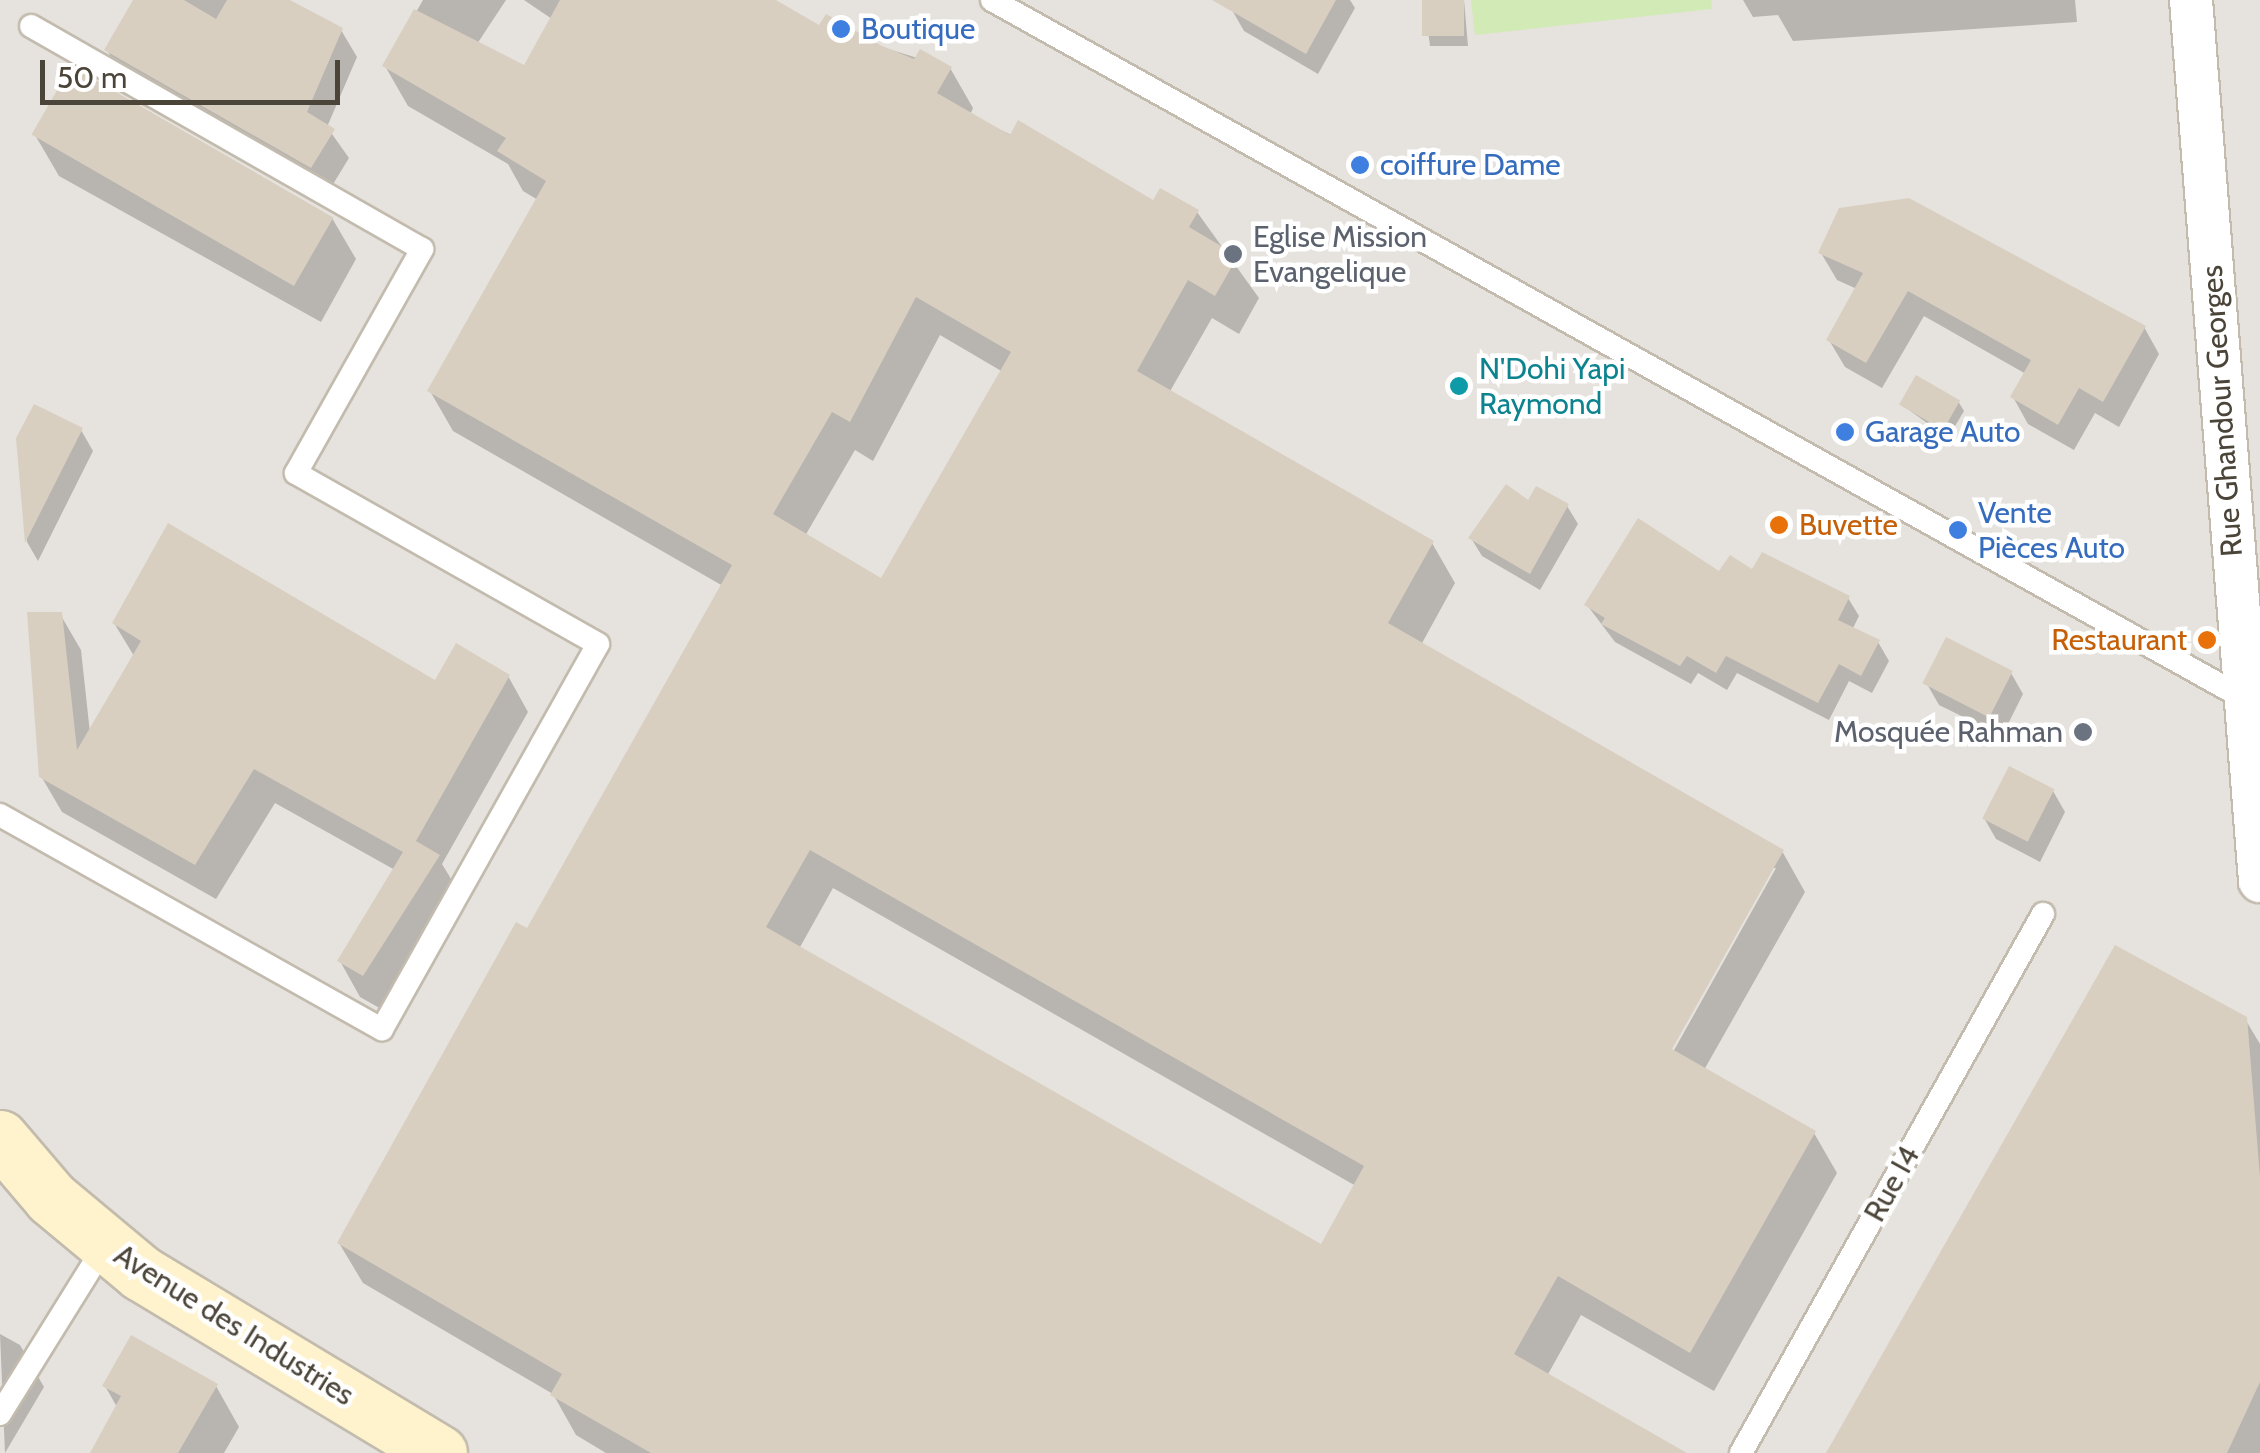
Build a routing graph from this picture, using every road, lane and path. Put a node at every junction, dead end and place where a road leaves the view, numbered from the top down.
1 (992, 0) edge
2 (2190, 0) edge
3 (30, 26) dead end
4 (2252, 703) edge
5 (0, 815) edge
6 (2260, 881) edge
7 (2043, 914) dead end
8 (0, 1138) edge
9 (106, 1244) junction
10 (0, 1414) edge
11 (438, 1453) edge
12 (1741, 1453) edge

1 - 4 lane
2 - 4 street, Rue Ghandour Georges
3 - 5 lane
4 - 6 street, Rue Ghandour Georges
7 - 12 lane, Rue I4
8 - 9 street, Avenue des Industries
9 - 10 lane
9 - 11 street, Avenue des Industries

